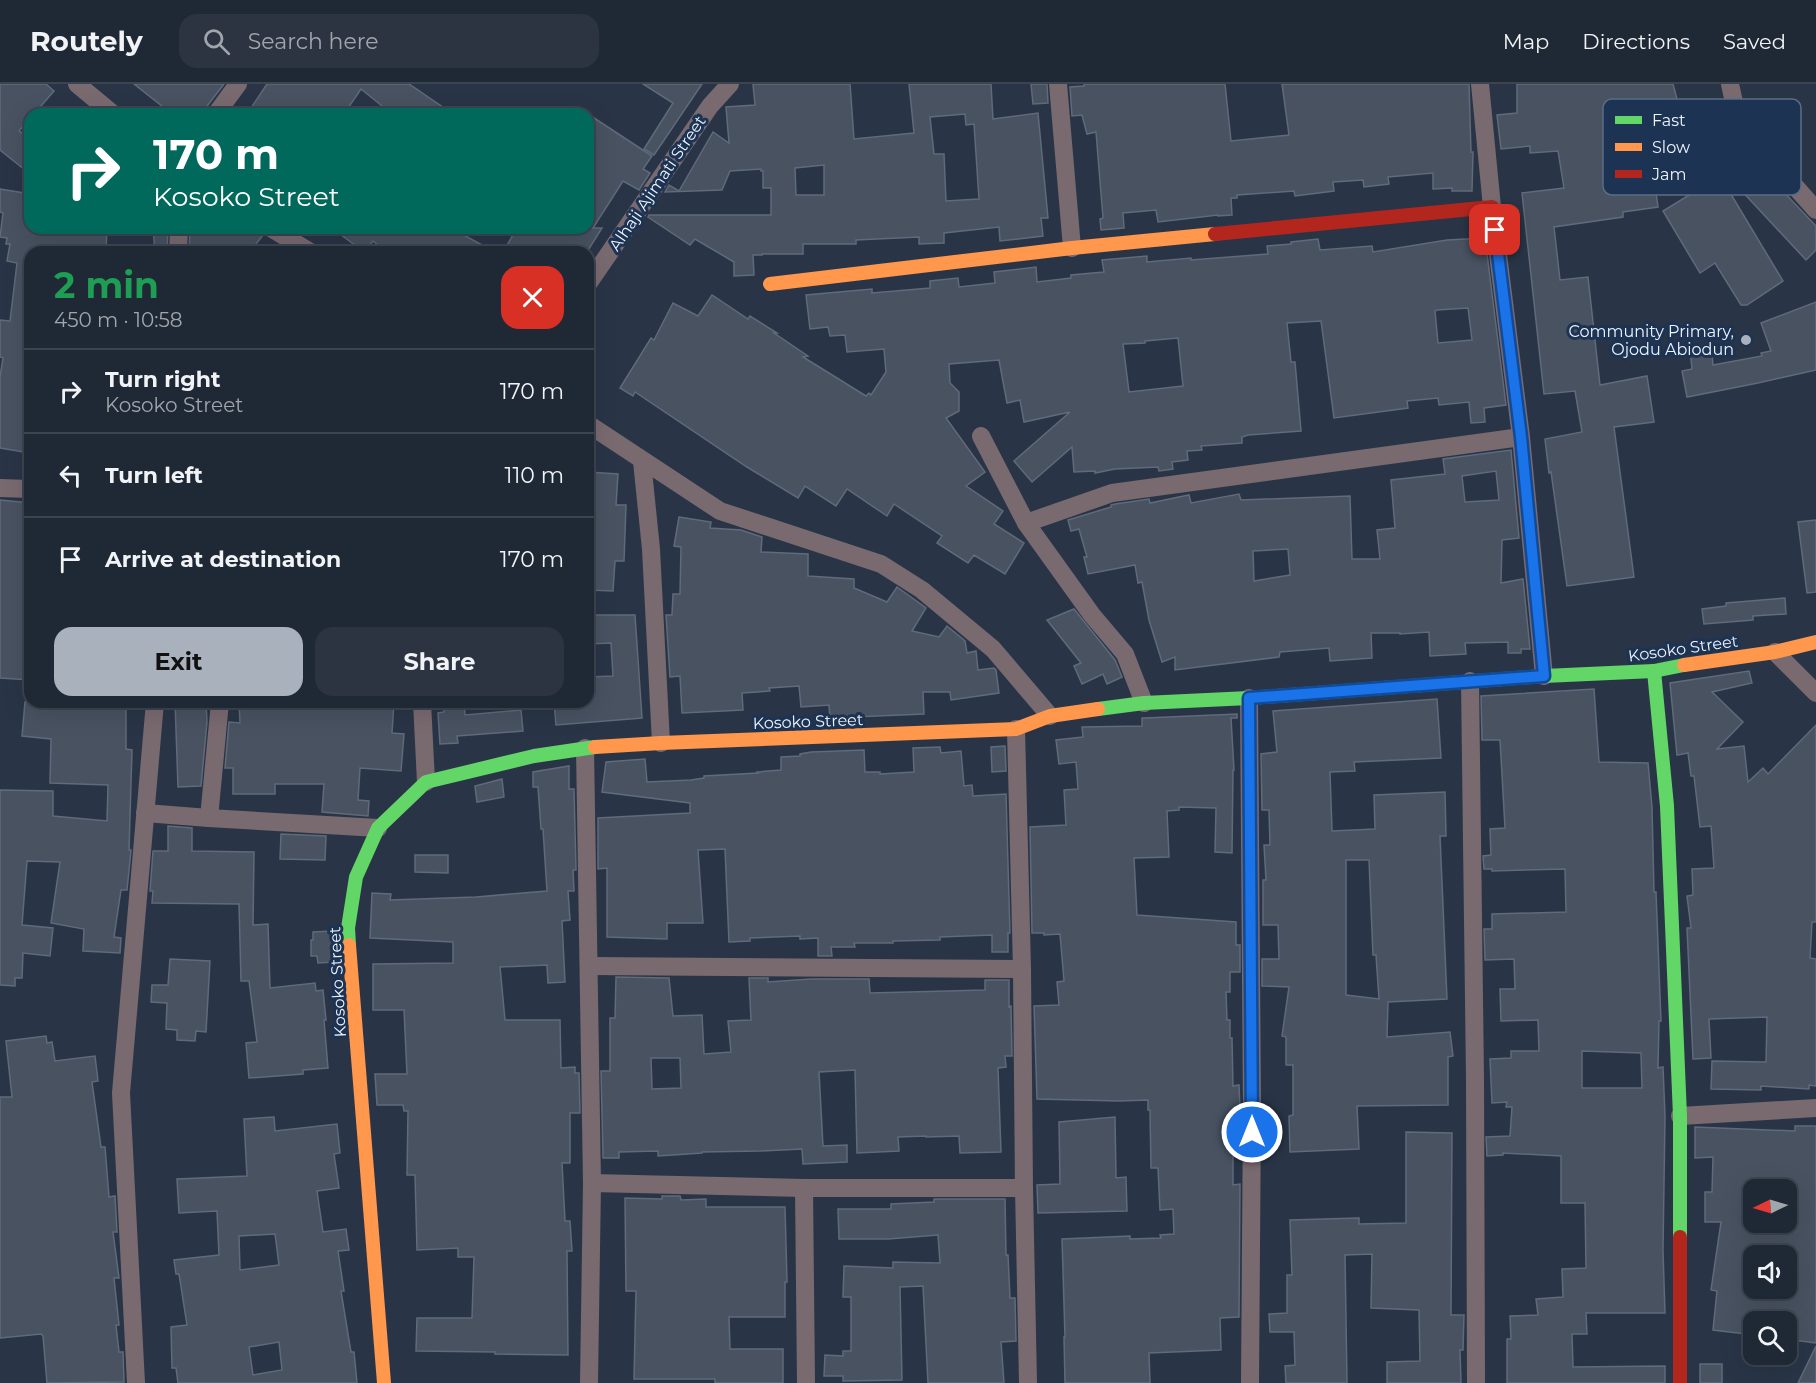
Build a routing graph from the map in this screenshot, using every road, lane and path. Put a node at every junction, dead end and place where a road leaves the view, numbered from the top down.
1 (238, 84) edge
2 (729, 84) edge
3 (1058, 84) edge
4 (1480, 84) edge
5 (1730, 84) edge
6 (84, 87) edge
7 (1733, 99) edge
8 (106, 108) edge
9 (220, 108) edge
10 (1801, 193) edge
11 (1492, 207) junction
12 (1816, 210) edge
13 (281, 234) edge
14 (300, 246) edge
15 (1072, 248) junction
16 (594, 275) edge
17 (770, 284) dead end
18 (594, 428) edge
19 (981, 436) dead end
20 (1521, 437) junction
21 (642, 461) junction
22 (0, 488) edge
23 (24, 489) edge
24 (1026, 523) junction
25 (1816, 642) edge
26 (1774, 652) junction
27 (1654, 672) junction
28 (1544, 676) junction
29 (1470, 681) junction
30 (1816, 693) edge
31 (1249, 698) junction
32 (1144, 703) junction
33 (154, 708) edge
34 (219, 708) edge
35 (422, 708) edge
36 (1050, 716) junction
37 (1016, 729) junction
38 (661, 742) junction
39 (585, 748) junction
40 (426, 782) junction
41 (145, 813) junction
42 (209, 818) junction
43 (378, 828) junction
44 (589, 966) junction
45 (1022, 969) junction
46 (1816, 1108) edge
47 (1680, 1116) junction
48 (592, 1183) junction
49 (804, 1188) junction
50 (1024, 1188) junction
51 (136, 1383) edge
52 (384, 1383) edge
53 (589, 1383) edge
54 (806, 1383) edge
55 (1028, 1383) edge
56 (1250, 1383) edge
57 (1476, 1383) edge
58 (1680, 1383) edge

1 - 9 street
2 - 16 street, Alhaji Ajimati Street
3 - 15 street
4 - 11 street
5 - 7 street
6 - 8 street
10 - 12 street
11 - 15 street
11 - 20 street
13 - 14 street
15 - 17 street
18 - 21 street
19 - 24 street
20 - 24 street
20 - 28 street
21 - 36 street
21 - 38 street
22 - 23 street
24 - 32 street
25 - 26 street, Kosoko Street
26 - 27 street, Kosoko Street
26 - 30 street
27 - 28 street, Kosoko Street
27 - 47 street
28 - 29 street, Kosoko Street
29 - 31 street, Kosoko Street
29 - 57 street
31 - 32 street, Kosoko Street
31 - 56 street
32 - 36 street, Kosoko Street
33 - 41 street
34 - 42 street
35 - 40 street
36 - 37 street, Kosoko Street
37 - 38 street, Kosoko Street
37 - 45 street
38 - 39 street, Kosoko Street
39 - 40 street, Kosoko Street
39 - 44 street
40 - 43 street, Kosoko Street
41 - 42 street
41 - 51 street
42 - 43 street
43 - 52 street, Kosoko Street
44 - 45 street
44 - 48 street
45 - 50 street
46 - 47 street
47 - 58 street
48 - 49 street
48 - 53 street
49 - 50 street
49 - 54 street
50 - 55 street

